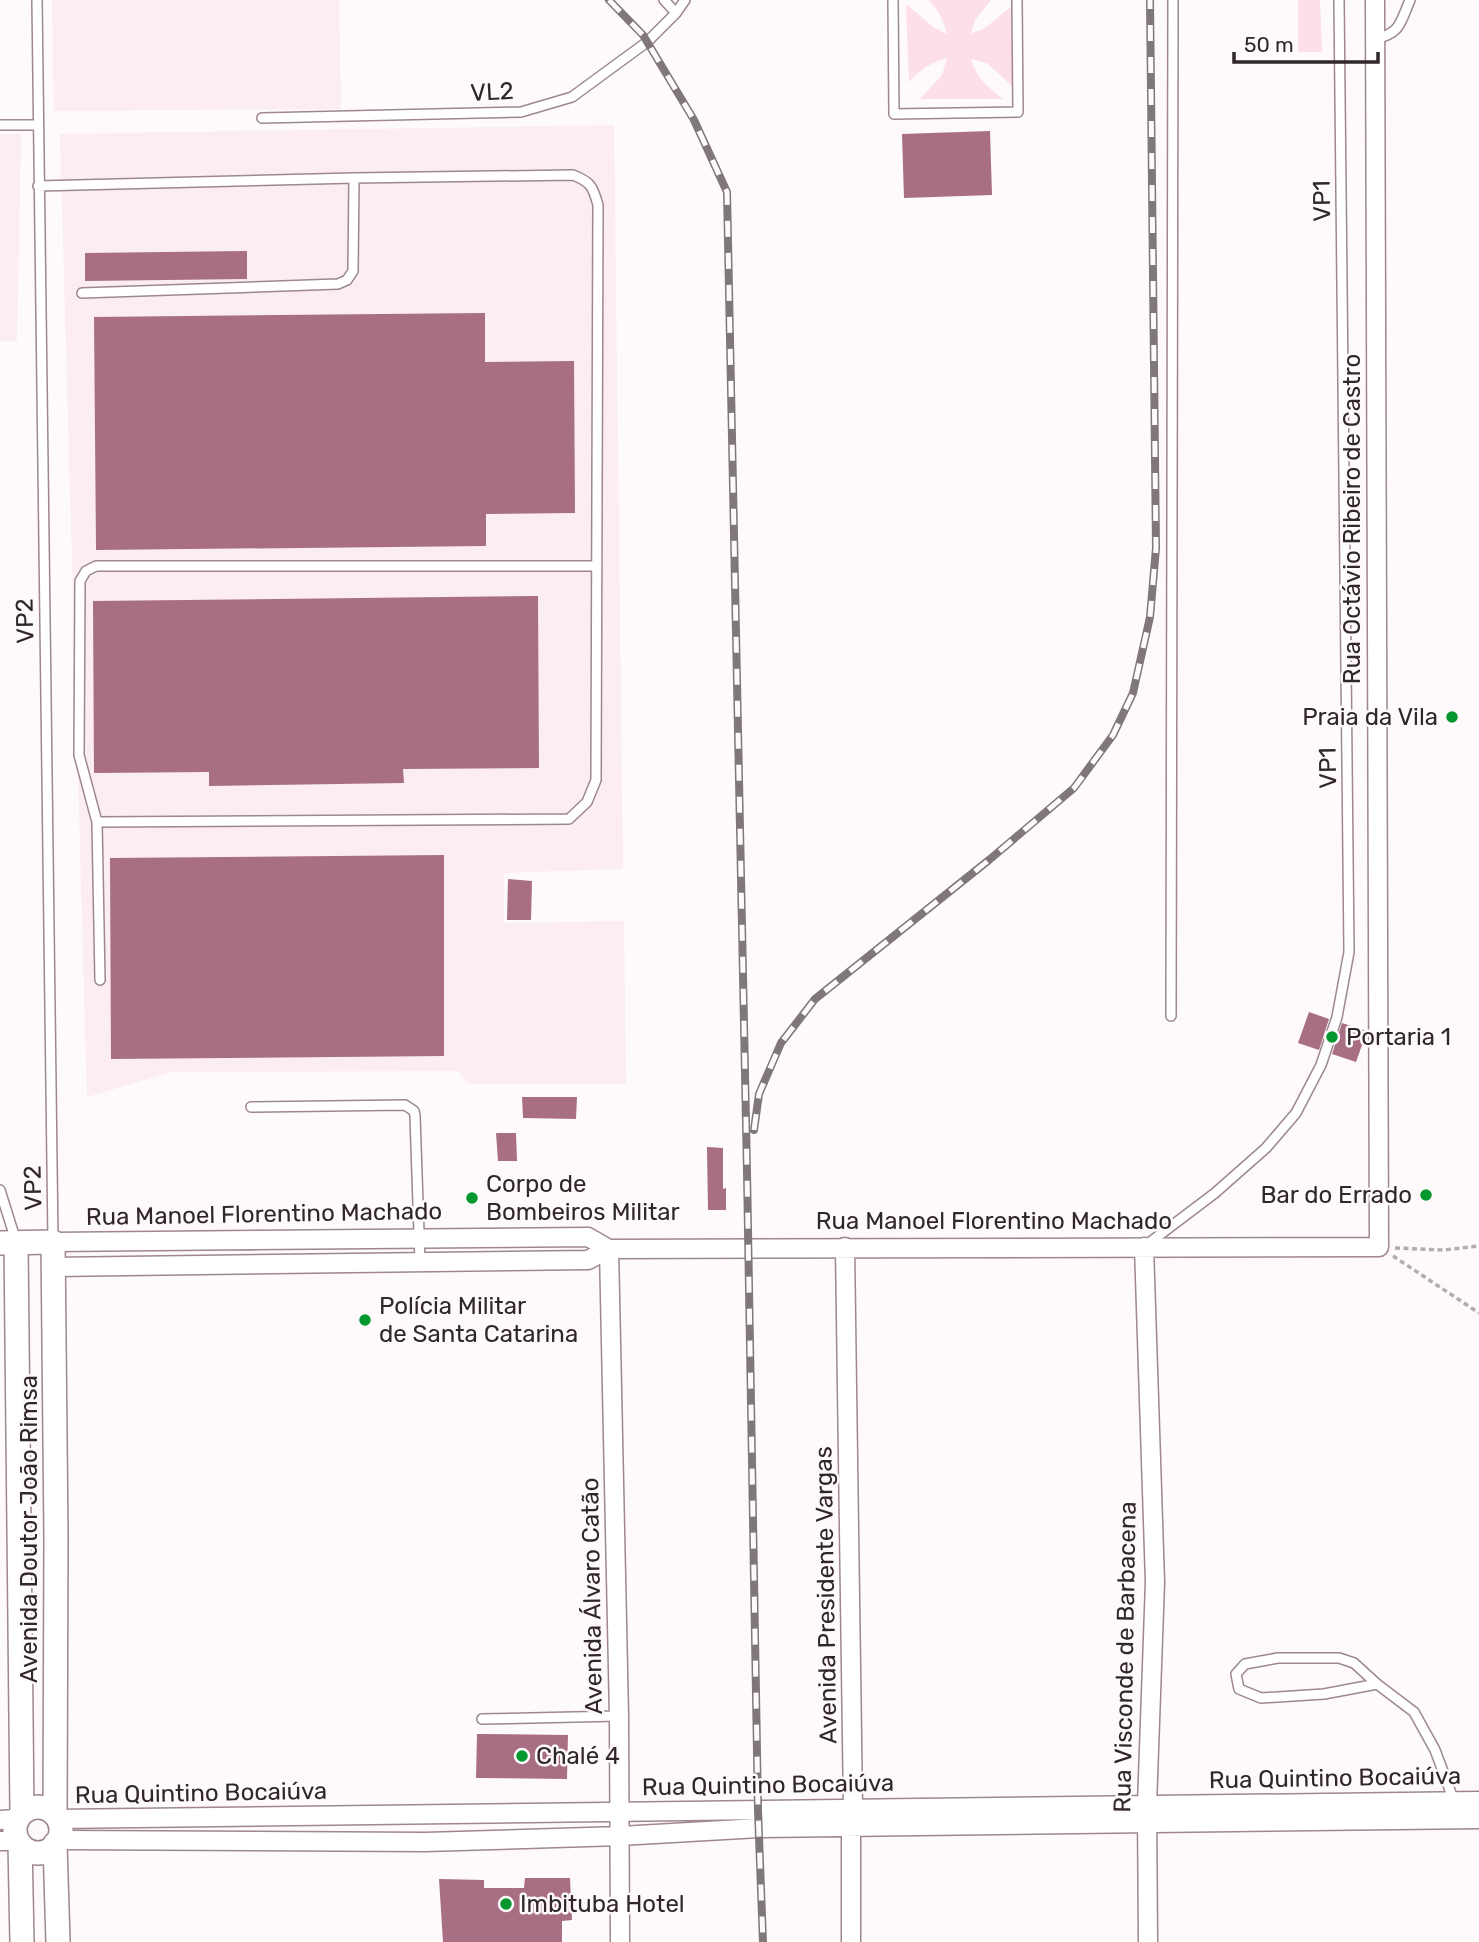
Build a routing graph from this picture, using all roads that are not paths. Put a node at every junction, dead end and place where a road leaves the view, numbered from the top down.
1 (37, 0) edge
2 (664, 0) edge
3 (685, 0) edge
4 (893, 0) edge
5 (1017, 0) edge
6 (1174, 0) edge
7 (1339, 0) edge
8 (1374, 0) edge
9 (1410, 0) edge
10 (676, 13) junction
11 (1374, 39) junction
12 (262, 118) dead end
13 (0, 125) edge
14 (38, 125) junction
15 (354, 178) junction
16 (38, 186) junction
17 (82, 293) dead end
18 (597, 566) junction
19 (97, 822) junction
20 (100, 980) dead end
21 (1171, 1016) dead end
22 (251, 1107) dead end
23 (0, 1190) edge
24 (418, 1238) junction
25 (336, 1239) junction
26 (53, 1242) junction
27 (8, 1243) edge
28 (845, 1247) junction
29 (1144, 1247) junction
30 (1379, 1247) joint
31 (608, 1249) junction
32 (420, 1262) junction
33 (337, 1264) junction
34 (53, 1267) junction
35 (8, 1268) edge
36 (56, 1537) junction
37 (19, 1538) junction
38 (1377, 1684) junction
39 (619, 1716) junction
40 (482, 1719) dead end
41 (1454, 1801) junction
42 (1479, 1801) edge
43 (1009, 1807) junction
44 (853, 1808) junction
45 (620, 1812) junction
46 (1321, 1812) junction
47 (1147, 1814) junction
48 (207, 1815) junction
49 (425, 1815) junction
50 (251, 1816) junction
51 (1459, 1819) junction
52 (1479, 1819) edge
53 (1009, 1825) junction
54 (851, 1827) junction
55 (56, 1829) junction
56 (13, 1830) edge
57 (620, 1836) junction
58 (207, 1840) junction
59 (251, 1840) junction
60 (425, 1842) junction
61 (22, 1942) edge
62 (58, 1942) edge
63 (620, 1942) edge
64 (851, 1942) edge
65 (1148, 1942) edge

1 - 14 lane, VP2
2 - 10 lane
3 - 10 lane, VL2
4 - 5 lane
6 - 21 lane
7 - 29 lane, VP1
8 - 11 street, Rua Octávio Ribeiro de Castro
9 - 11 lane
10 - 12 lane, VL2
11 - 30 street, Rua Octávio Ribeiro de Castro
13 - 14 lane
14 - 16 lane, VP2
15 - 16 lane
15 - 17 lane
15 - 18 lane
16 - 26 lane, VP2
18 - 19 lane
18 - 19 lane
19 - 20 lane
22 - 24 lane
23 - 27 lane
24 - 25 street, Rua Manoel Florentino Machado
24 - 31 street, Rua Manoel Florentino Machado
24 - 32 lane
25 - 26 street, Rua Manoel Florentino Machado
25 - 33 lane
26 - 27 street, Rua Manoel Florentino Machado
26 - 34 street, Avenida Doutor João Rimsa
27 - 35 street, Avenida Doutor João Rimsa
28 - 29 street, Rua Manoel Florentino Machado
28 - 31 street, Rua Manoel Florentino Machado
28 - 44 street, Avenida Presidente Vargas
29 - 30 street, Rua Manoel Florentino Machado
29 - 47 street, Rua Visconde de Barbacena
31 - 32 street, Rua Manoel Florentino Machado
31 - 39 street, Avenida Álvaro Catão
32 - 33 street, Rua Manoel Florentino Machado
33 - 34 street, Rua Manoel Florentino Machado
34 - 35 street, Rua Manoel Florentino Machado
34 - 36 street, Avenida Doutor João Rimsa
35 - 37 street, Avenida Doutor João Rimsa
36 - 37 street
36 - 55 street, Avenida Doutor João Rimsa
37 - 56 street, Avenida Doutor João Rimsa
38 - 38 lane
38 - 41 lane
39 - 40 lane
39 - 45 street, Avenida Álvaro Catão
41 - 42 street, Rua Quintino Bocaiúva
41 - 46 street, Rua Quintino Bocaiúva
41 - 51 lane
43 - 44 street, Rua Quintino Bocaiúva
43 - 47 street, Rua Quintino Bocaiúva
43 - 53 street
44 - 45 street, Rua Quintino Bocaiúva
44 - 54 street, Avenida Presidente Vargas
45 - 49 street, Rua Quintino Bocaiúva
45 - 57 street, Avenida Álvaro Catão
46 - 47 street, Rua Quintino Bocaiúva
46 - 51 street, Rua Quintino Bocaiúva
47 - 53 street, Rua Quintino Bocaiúva
47 - 65 street, Rua Visconde de Barbacena
48 - 50 street, Rua Quintino Bocaiúva
48 - 55 street, Rua Quintino Bocaiúva
48 - 58 street
49 - 50 street, Rua Quintino Bocaiúva
49 - 60 street
50 - 59 street
51 - 52 street, Rua Quintino Bocaiúva
53 - 54 street, Rua Quintino Bocaiúva
54 - 57 street, Rua Quintino Bocaiúva
54 - 64 street, Avenida Presidente Vargas
55 - 56 street
55 - 56 street
55 - 58 street, Rua Quintino Bocaiúva
55 - 62 street, Avenida Doutor João Rimsa
56 - 61 street, Avenida Doutor João Rimsa
57 - 60 street, Rua Quintino Bocaiúva
57 - 63 street, Avenida Álvaro Catão
58 - 59 street, Rua Quintino Bocaiúva
59 - 60 street, Rua Quintino Bocaiúva

